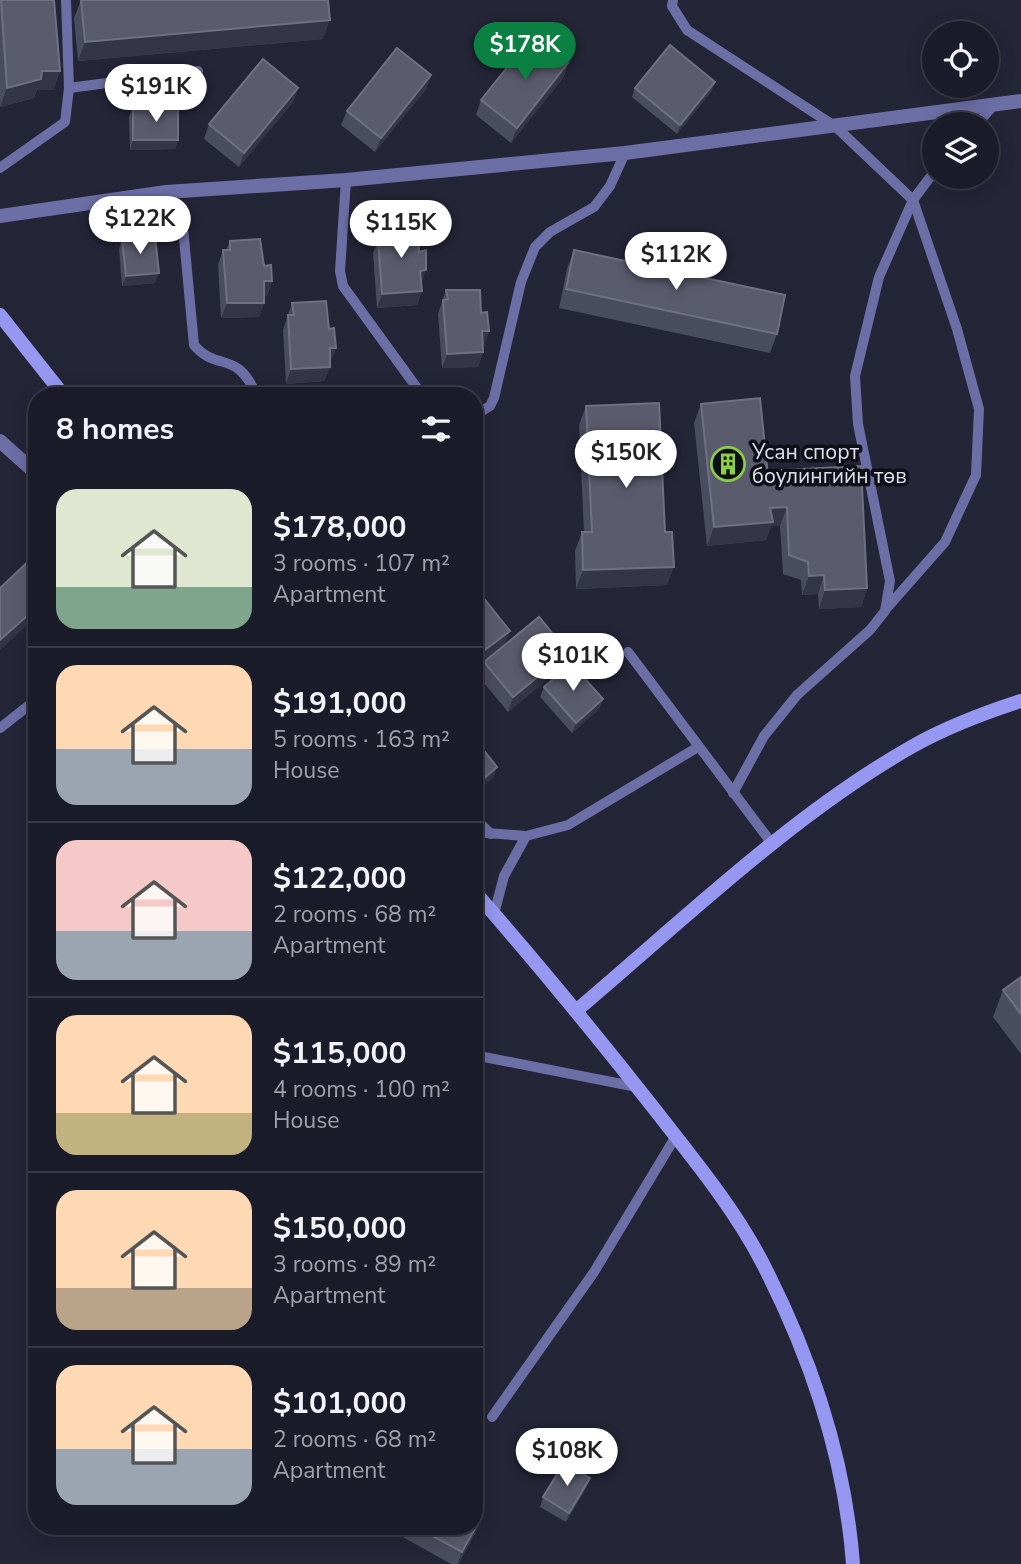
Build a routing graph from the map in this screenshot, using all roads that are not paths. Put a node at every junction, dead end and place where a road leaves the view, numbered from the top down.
1 (66, 0) edge
2 (673, 0) edge
3 (198, 71) dead end
4 (69, 88) junction
5 (1021, 101) edge
6 (994, 105) junction
7 (988, 112) edge
8 (836, 127) junction
9 (625, 153) junction
10 (0, 168) edge
11 (346, 180) junction
12 (922, 188) edge
13 (166, 192) junction
14 (913, 200) junction
15 (0, 216) edge
16 (0, 315) edge
17 (57, 387) edge
18 (253, 387) edge
19 (416, 387) edge
20 (483, 411) edge
21 (0, 441) edge
22 (28, 466) edge
23 (885, 611) junction
24 (628, 652) dead end
25 (1021, 701) edge
26 (28, 706) edge
27 (0, 728) edge
28 (698, 747) junction
29 (733, 793) junction
30 (483, 826) edge
31 (483, 833) edge
32 (491, 834) junction
33 (526, 836) junction
34 (773, 845) junction
35 (483, 901) edge
36 (494, 914) junction
37 (577, 1010) junction
38 (483, 1057) edge
39 (637, 1087) junction
40 (676, 1136) junction
41 (492, 1417) dead end
42 (853, 1564) edge

1 - 4 lane
2 - 8 lane
3 - 4 lane
4 - 10 lane
5 - 6 street
6 - 7 lane
6 - 8 street
8 - 9 street
8 - 14 lane
9 - 11 street
9 - 20 lane
11 - 13 street
11 - 19 lane
12 - 14 lane
13 - 15 street
13 - 18 lane
14 - 23 lane
14 - 23 lane
16 - 17 main road
21 - 22 street
23 - 29 lane
24 - 28 lane
25 - 34 main road
26 - 27 lane
28 - 29 lane
28 - 33 lane
29 - 34 lane
30 - 32 lane
31 - 32 lane
32 - 33 lane
33 - 36 lane
34 - 37 main road
35 - 36 main road
36 - 37 main road
37 - 39 main road
38 - 39 lane
39 - 40 main road
40 - 41 lane
40 - 42 main road

